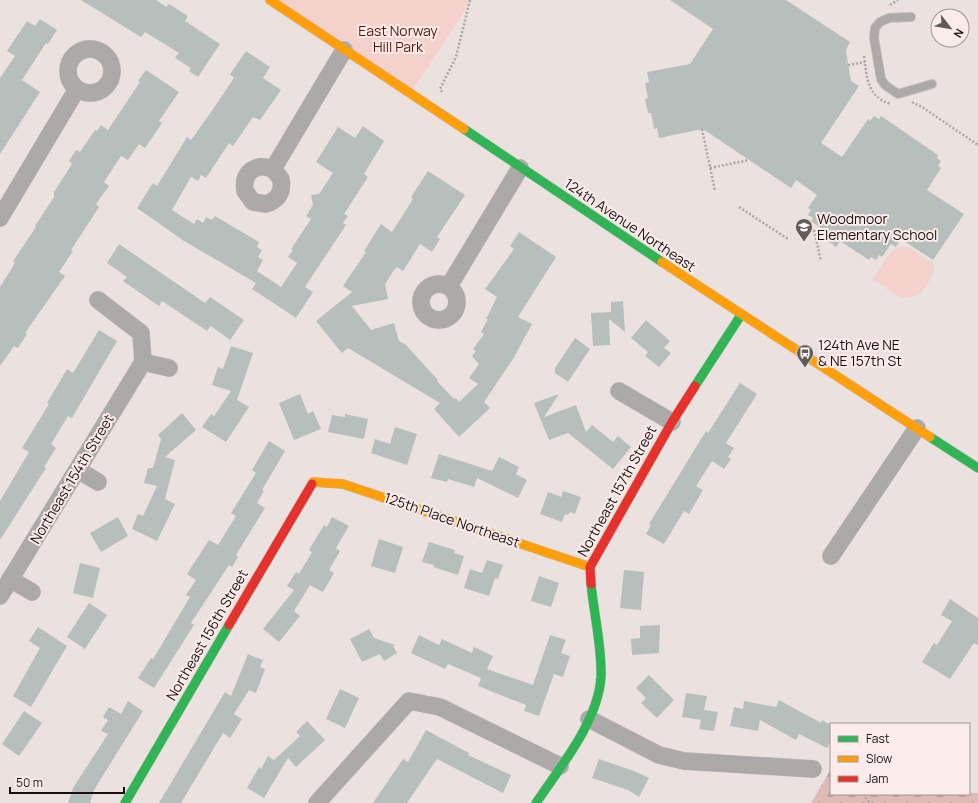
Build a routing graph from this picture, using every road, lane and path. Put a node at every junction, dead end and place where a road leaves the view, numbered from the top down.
1 (270, 0) edge
2 (470, 0) edge
3 (911, 17) dead end
4 (344, 50) junction
5 (865, 62) dead end
6 (848, 65) dead end
7 (932, 84) dead end
8 (77, 89) dead end
9 (444, 96) dead end
10 (702, 129) dead end
11 (749, 160) dead end
12 (273, 168) dead end
13 (520, 168) junction
14 (710, 168) junction
15 (715, 191) dead end
16 (739, 207) dead end
17 (0, 218) edge
18 (814, 230) dead end
19 (788, 239) dead end
20 (821, 262) dead end
21 (449, 286) dead end
22 (98, 300) dead end
23 (741, 316) junction
24 (143, 362) junction
25 (169, 368) dead end
26 (619, 391) dead end
27 (672, 422) junction
28 (918, 428) junction
29 (978, 468) edge
30 (78, 470) junction
31 (98, 482) dead end
32 (312, 482) joint
33 (831, 556) dead end
34 (590, 567) junction
35 (10, 579) junction
36 (32, 592) dead end
37 (0, 596) edge
38 (589, 718) junction
39 (560, 766) junction
40 (813, 769) dead end
41 (864, 795) edge
42 (125, 803) edge
43 (317, 803) edge
44 (536, 803) edge
45 (874, 803) edge

1 - 4 street, 124th Avenue Northeast
2 - 9 path
3 - 7 lane
4 - 12 street
4 - 13 street, 124th Avenue Northeast
5 - 6 path
8 - 17 street
10 - 14 path
11 - 14 path
13 - 21 street
13 - 23 street, 124th Avenue Northeast
14 - 15 path
16 - 19 path
18 - 20 path
22 - 24 street
23 - 27 street, Northeast 157th Street
23 - 28 street, 124th Avenue Northeast
24 - 25 street
24 - 30 street, Northeast 154th Street
26 - 27 street
27 - 34 street, Northeast 157th Street
28 - 29 street, 124th Avenue Northeast
28 - 33 street
30 - 31 street
30 - 35 street, Northeast 154th Street
32 - 34 street, 125th Place Northeast
32 - 42 street, Northeast 156th Street
34 - 38 street, Northeast 157th Street
35 - 36 street
35 - 37 street, Northeast 154th Street
38 - 39 street, Northeast 157th Street
38 - 40 street
39 - 43 street
39 - 44 street, Northeast 157th Street
41 - 45 path

